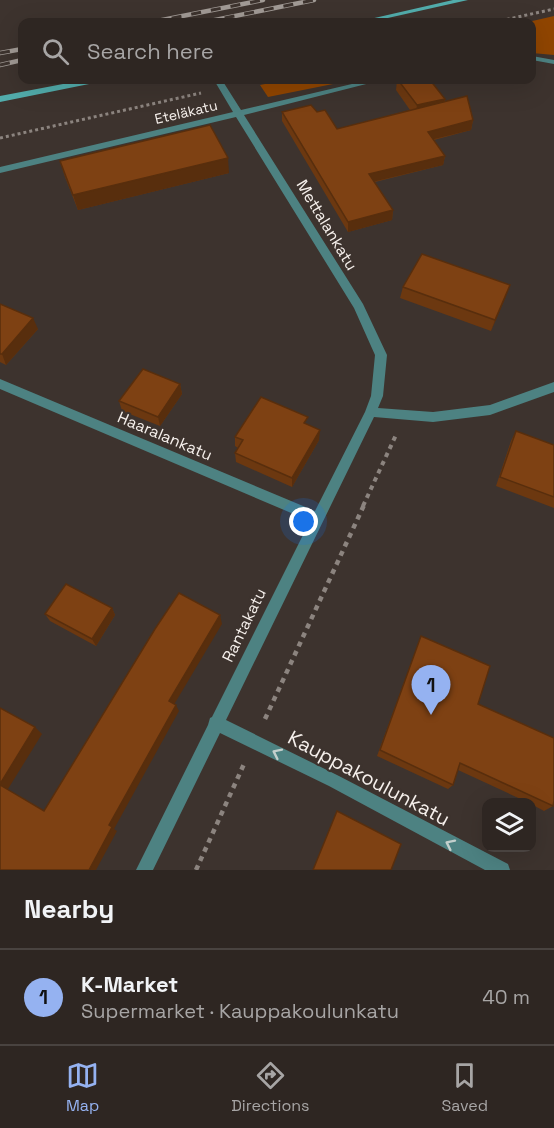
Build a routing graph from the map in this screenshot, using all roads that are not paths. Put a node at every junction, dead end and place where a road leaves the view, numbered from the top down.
1 (464, 0) edge
2 (380, 18) edge
3 (536, 59) edge
4 (554, 62) edge
5 (74, 84) edge
6 (221, 84) edge
7 (361, 84) edge
8 (0, 99) edge
9 (241, 113) junction
10 (0, 171) edge
11 (0, 384) edge
12 (554, 387) edge
13 (377, 396) joint
14 (371, 412) junction
15 (317, 518) junction
16 (215, 723) junction
17 (144, 870) edge
18 (502, 870) edge

1 - 2 main road
3 - 4 street
5 - 8 main road
6 - 9 street, Mettalankatu
7 - 9 street, Eteläkatu
9 - 10 street, Eteläkatu
9 - 13 street, Mettalankatu
11 - 15 street, Haaralankatu
12 - 14 street
13 - 14 street, Rantakatu
14 - 15 street, Rantakatu
15 - 16 street, Rantakatu
16 - 17 street, Rantakatu
18 -> 16 street, Kauppakoulunkatu

